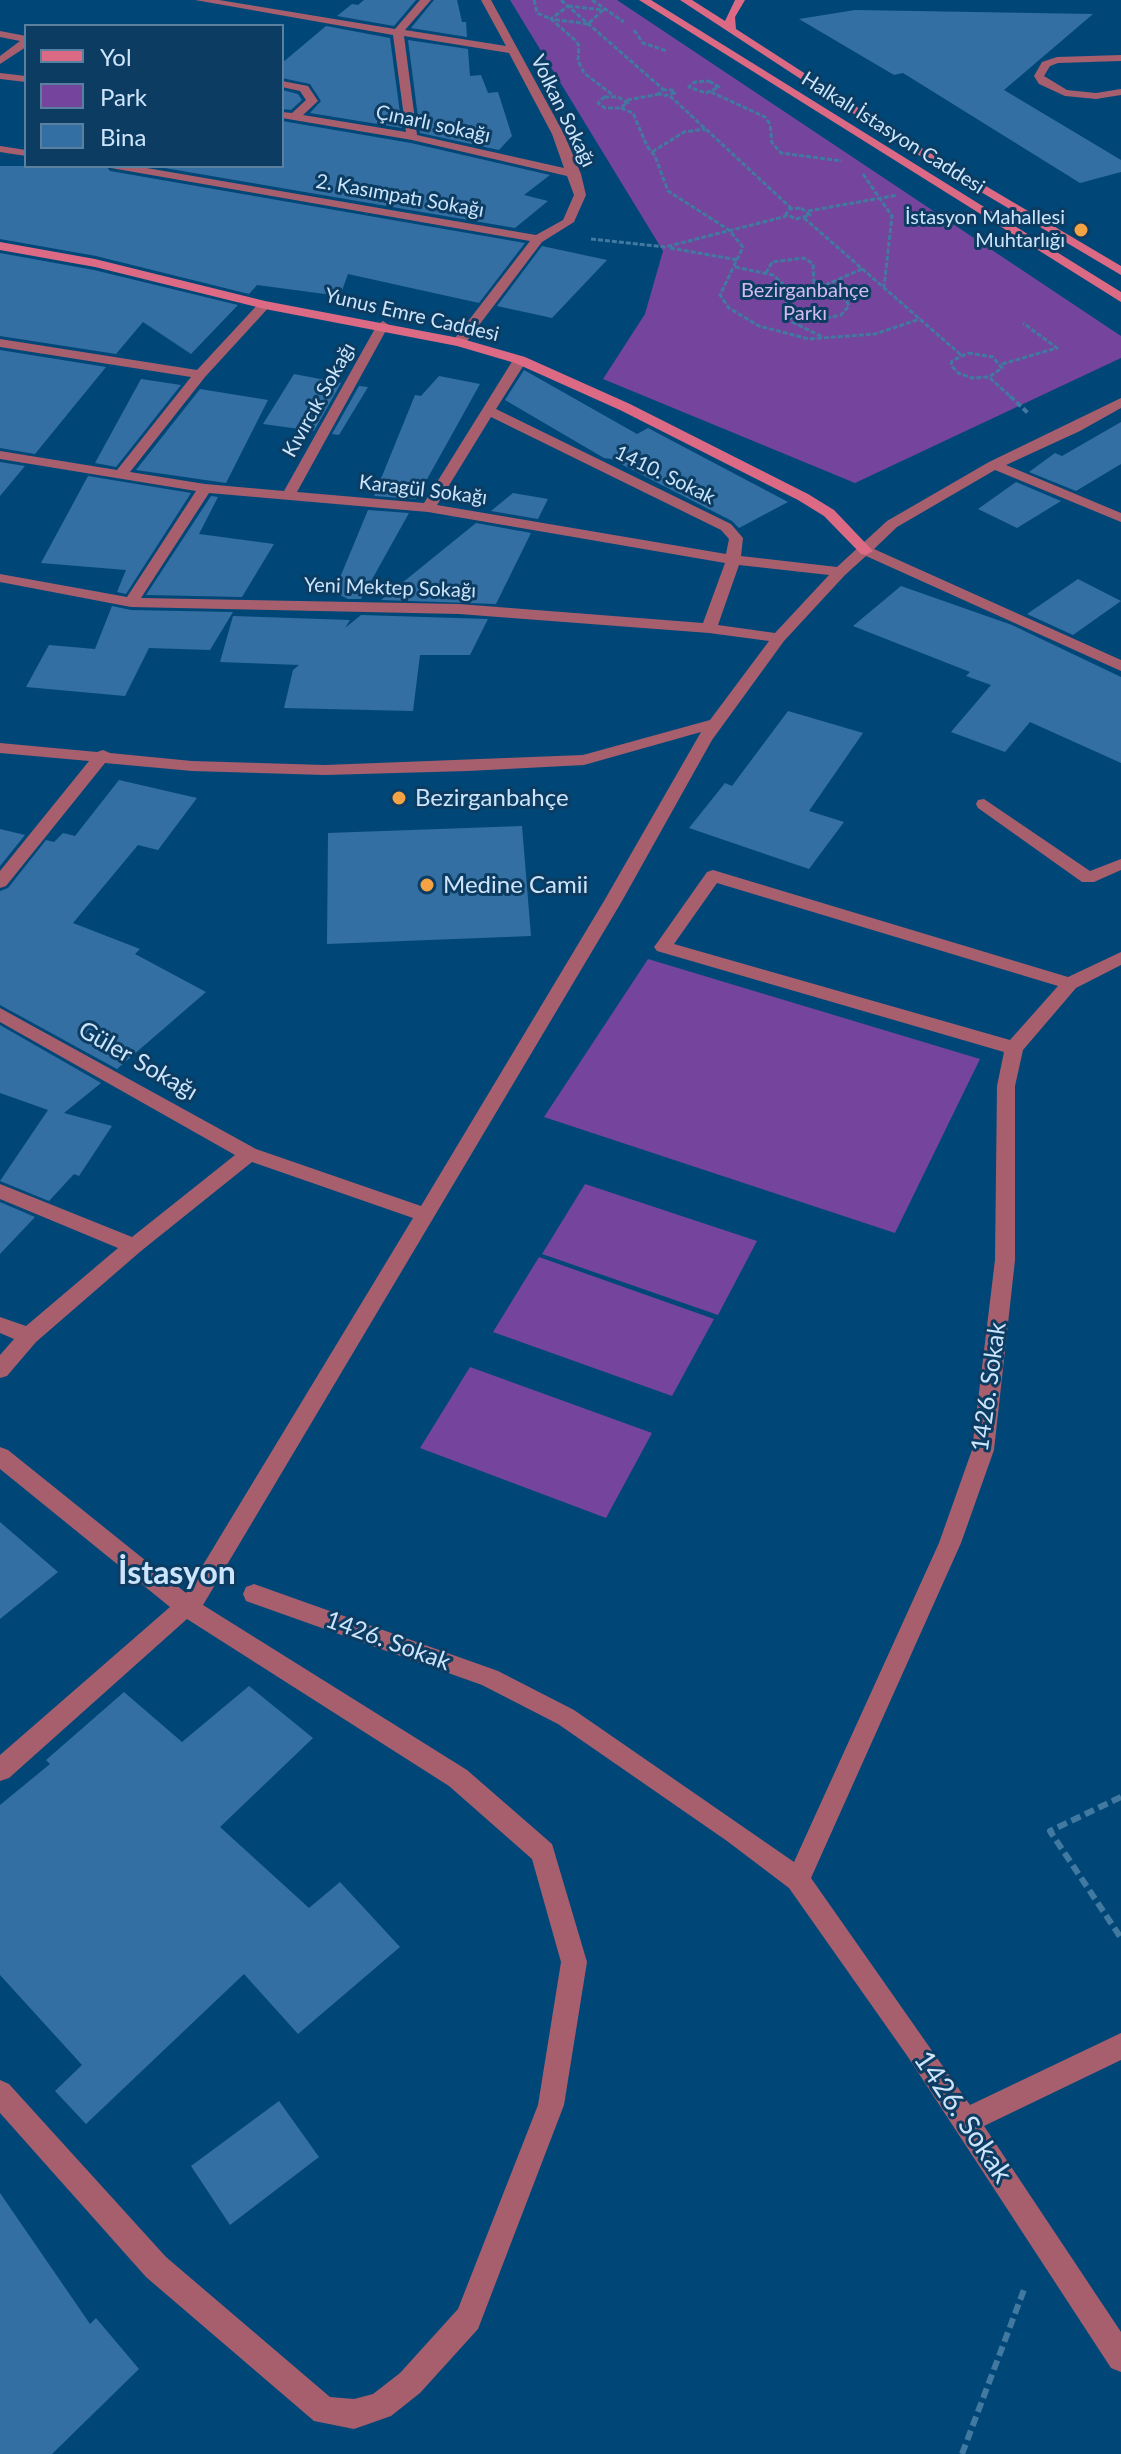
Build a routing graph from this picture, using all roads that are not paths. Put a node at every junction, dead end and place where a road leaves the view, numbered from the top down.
1 (200, 0) edge
2 (264, 0) edge
3 (426, 0) edge
4 (486, 0) edge
5 (644, 0) edge
6 (685, 0) edge
7 (740, 0) edge
8 (254, 8) junction
9 (731, 29) junction
10 (398, 32) junction
11 (0, 34) edge
12 (24, 40) edge
13 (24, 42) edge
14 (514, 51) junction
15 (1121, 58) edge
16 (0, 61) edge
17 (0, 76) edge
18 (24, 79) edge
19 (284, 84) edge
20 (1121, 92) edge
21 (288, 116) edge
22 (412, 137) junction
23 (0, 149) edge
24 (24, 153) edge
25 (127, 168) edge
26 (575, 174) junction
27 (542, 237) junction
28 (0, 246) edge
29 (1121, 271) edge
30 (1121, 298) edge
31 (265, 305) junction
32 (383, 325) junction
33 (459, 342) junction
34 (0, 343) edge
35 (520, 360) junction
36 (200, 374) junction
37 (1121, 402) edge
38 (489, 411) junction
39 (0, 455) edge
40 (994, 465) junction
41 (122, 472) junction
42 (205, 488) junction
43 (289, 494) junction
44 (1121, 501) edge
45 (428, 508) junction
46 (1104, 510) junction
47 (1121, 518) edge
48 (866, 551) junction
49 (733, 560) junction
50 (840, 572) junction
51 (0, 578) edge
52 (131, 602) junction
53 (709, 628) junction
54 (779, 638) junction
55 (1121, 666) edge
56 (716, 723) junction
57 (0, 748) edge
58 (103, 755) junction
59 (984, 804) dead end
60 (1121, 864) edge
61 (0, 882) edge
62 (1121, 958) edge
63 (1070, 984) junction
64 (0, 1014) edge
65 (1014, 1048) junction
66 (249, 1154) junction
67 (0, 1191) edge
68 (426, 1215) junction
69 (134, 1246) junction
70 (0, 1325) edge
71 (29, 1336) junction
72 (0, 1370) edge
73 (0, 1456) edge
74 (254, 1594) dead end
75 (187, 1607) junction
76 (0, 1770) edge
77 (798, 1880) junction
78 (1121, 2046) edge
79 (0, 2093) edge
80 (966, 2121) junction
81 (1121, 2358) edge

1 - 8 street
2 - 8 street
3 - 10 street
4 - 14 street, Volkan Sokağı
5 - 30 main road, Halkalı İstasyon Caddesi
6 - 9 main road, Halkalı İstasyon Caddesi
7 - 9 main road
8 - 10 street
9 - 29 main road, Halkalı İstasyon Caddesi
10 - 14 street
10 - 22 street
11 - 12 street
13 - 16 street
14 - 26 street, Volkan Sokağı
15 - 20 street
17 - 18 street
19 - 21 street
21 - 22 street, Çınarlı sokağı
22 - 26 street, Çınarlı sokağı
23 - 24 street
25 - 27 street, 2. Kasımpatı Sokağı
26 - 27 street, Volkan Sokağı
27 - 33 street, Volkan Sokağı
28 - 31 main road, Yunus Emre Caddesi
31 - 32 main road, Yunus Emre Caddesi
31 - 36 street
32 - 33 main road, Yunus Emre Caddesi
32 - 43 street, Kıvırcık Sokağı
33 - 35 main road, Yunus Emre Caddesi
34 - 36 street
35 - 38 street
35 - 48 main road, Yunus Emre Caddesi
36 - 41 street
37 - 40 street
38 - 45 street
38 - 49 street, 1410. Sokak
39 - 41 street, Karagül Sokağı
40 - 46 street
40 - 48 street
41 - 42 street, Karagül Sokağı
42 - 43 street, Karagül Sokağı
42 - 52 street
43 - 45 street, Karagül Sokağı
44 - 46 street
45 - 49 street, Karagül Sokağı
46 - 47 street
48 - 50 street
48 - 55 street
49 - 50 street, Karagül Sokağı
49 - 53 street
50 - 54 street
51 - 52 street, Yeni Mektep Sokağı
52 - 53 street, Yeni Mektep Sokağı
53 - 54 street, Yeni Mektep Sokağı
54 - 56 street
56 - 58 street
56 - 68 street
57 - 58 street
58 - 61 street
59 - 60 street
62 - 63 street, 1426. Sokak
63 - 65 street, 1426. Sokak
63 - 65 street
64 - 66 street, Güler Sokağı
65 - 77 street, 1426. Sokak
66 - 68 street, Güler Sokağı
66 - 69 street
67 - 69 street
68 - 75 street
69 - 71 street
70 - 71 street
71 - 72 street
73 - 75 street
74 - 77 street, 1426. Sokak
75 - 76 street
75 - 79 street
77 - 80 street, 1426. Sokak
78 - 80 street
80 - 81 street, 1426. Sokak

